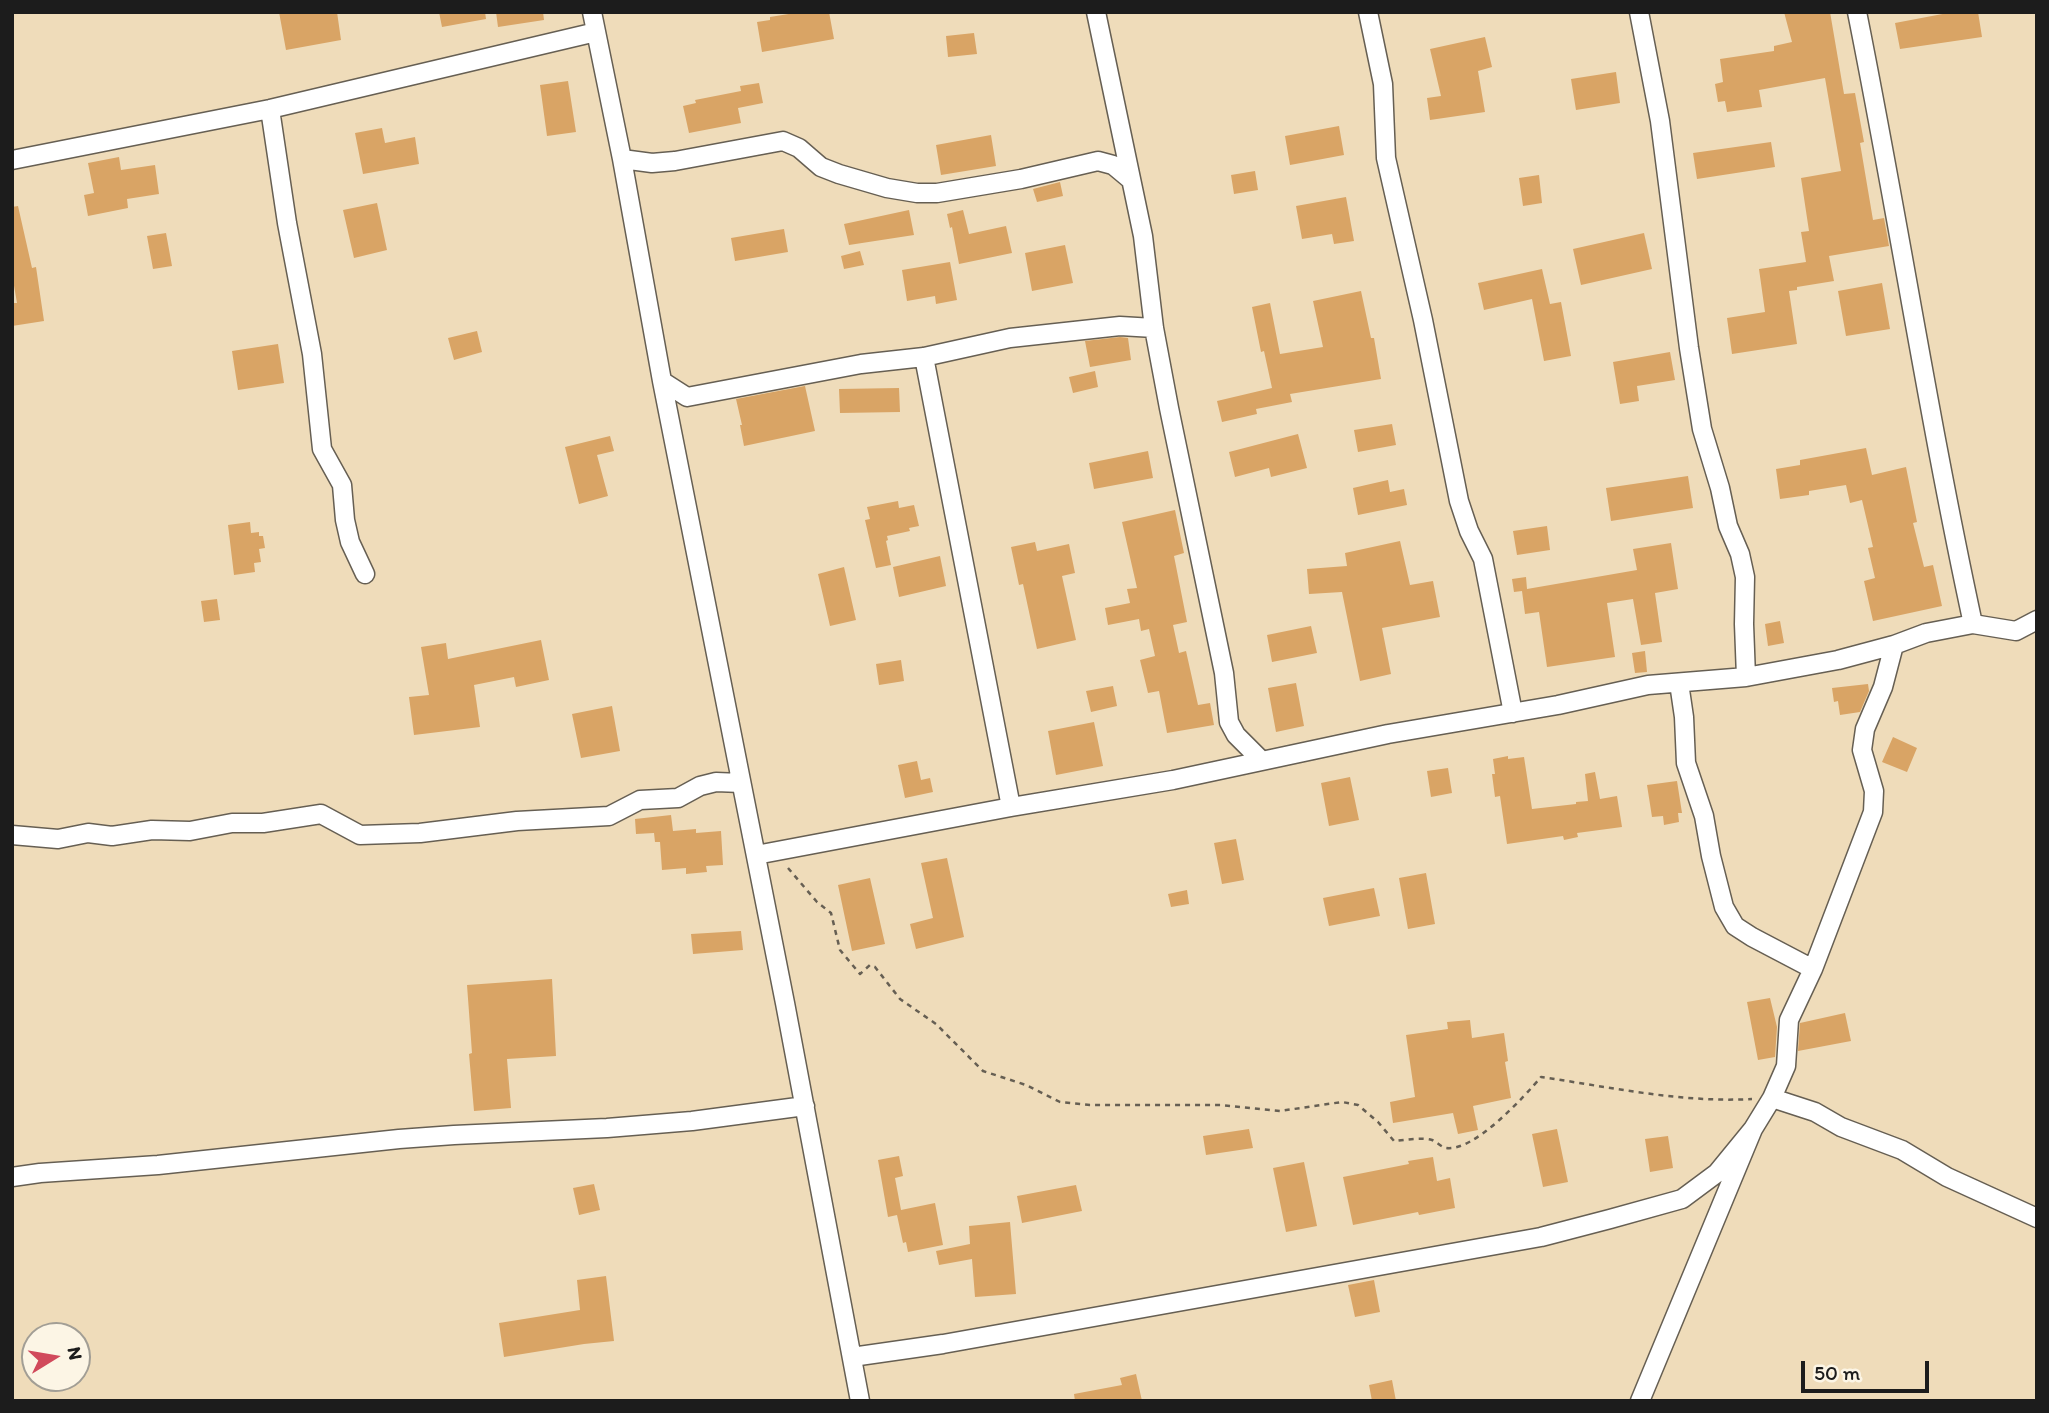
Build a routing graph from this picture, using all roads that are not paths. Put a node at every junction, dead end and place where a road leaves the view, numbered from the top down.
1 (592, 12) edge
2 (1096, 12) edge
3 (1368, 12) edge
4 (1639, 12) edge
5 (1857, 12) edge
6 (596, 32) junction
7 (270, 109) junction
8 (622, 159) junction
9 (12, 160) edge
10 (1131, 180) junction
11 (1154, 328) junction
12 (924, 357) junction
13 (662, 381) junction
14 (365, 574) dead end
15 (2037, 620) edge
16 (1973, 624) junction
17 (1894, 645) junction
18 (1746, 677) junction
19 (1679, 683) junction
20 (1513, 713) junction
21 (1261, 760) junction
22 (741, 783) junction
23 (1011, 807) junction
24 (12, 835) edge
25 (755, 855) junction
26 (1813, 969) junction
27 (1772, 1098) junction
28 (805, 1106) junction
29 (1753, 1129) junction
30 (12, 1177) edge
31 (2037, 1218) edge
32 (852, 1357) junction
33 (860, 1401) edge
34 (1640, 1401) edge

1 - 6 street
2 - 10 street
3 - 20 street
4 - 18 street
5 - 16 street
6 - 7 street
6 - 8 street
7 - 9 street
7 - 14 street
8 - 10 street
8 - 13 street
10 - 11 street
11 - 12 street
11 - 21 street
12 - 13 street
12 - 23 street
13 - 22 street
15 - 16 street
16 - 17 street
17 - 18 street
17 - 26 street
18 - 19 street
19 - 20 street
19 - 26 street
20 - 21 street
21 - 23 street
22 - 24 street
22 - 25 street
23 - 25 street
25 - 28 street
26 - 27 street
27 - 29 street
27 - 31 street
28 - 30 street
28 - 32 street
29 - 32 street
29 - 34 street
32 - 33 street

